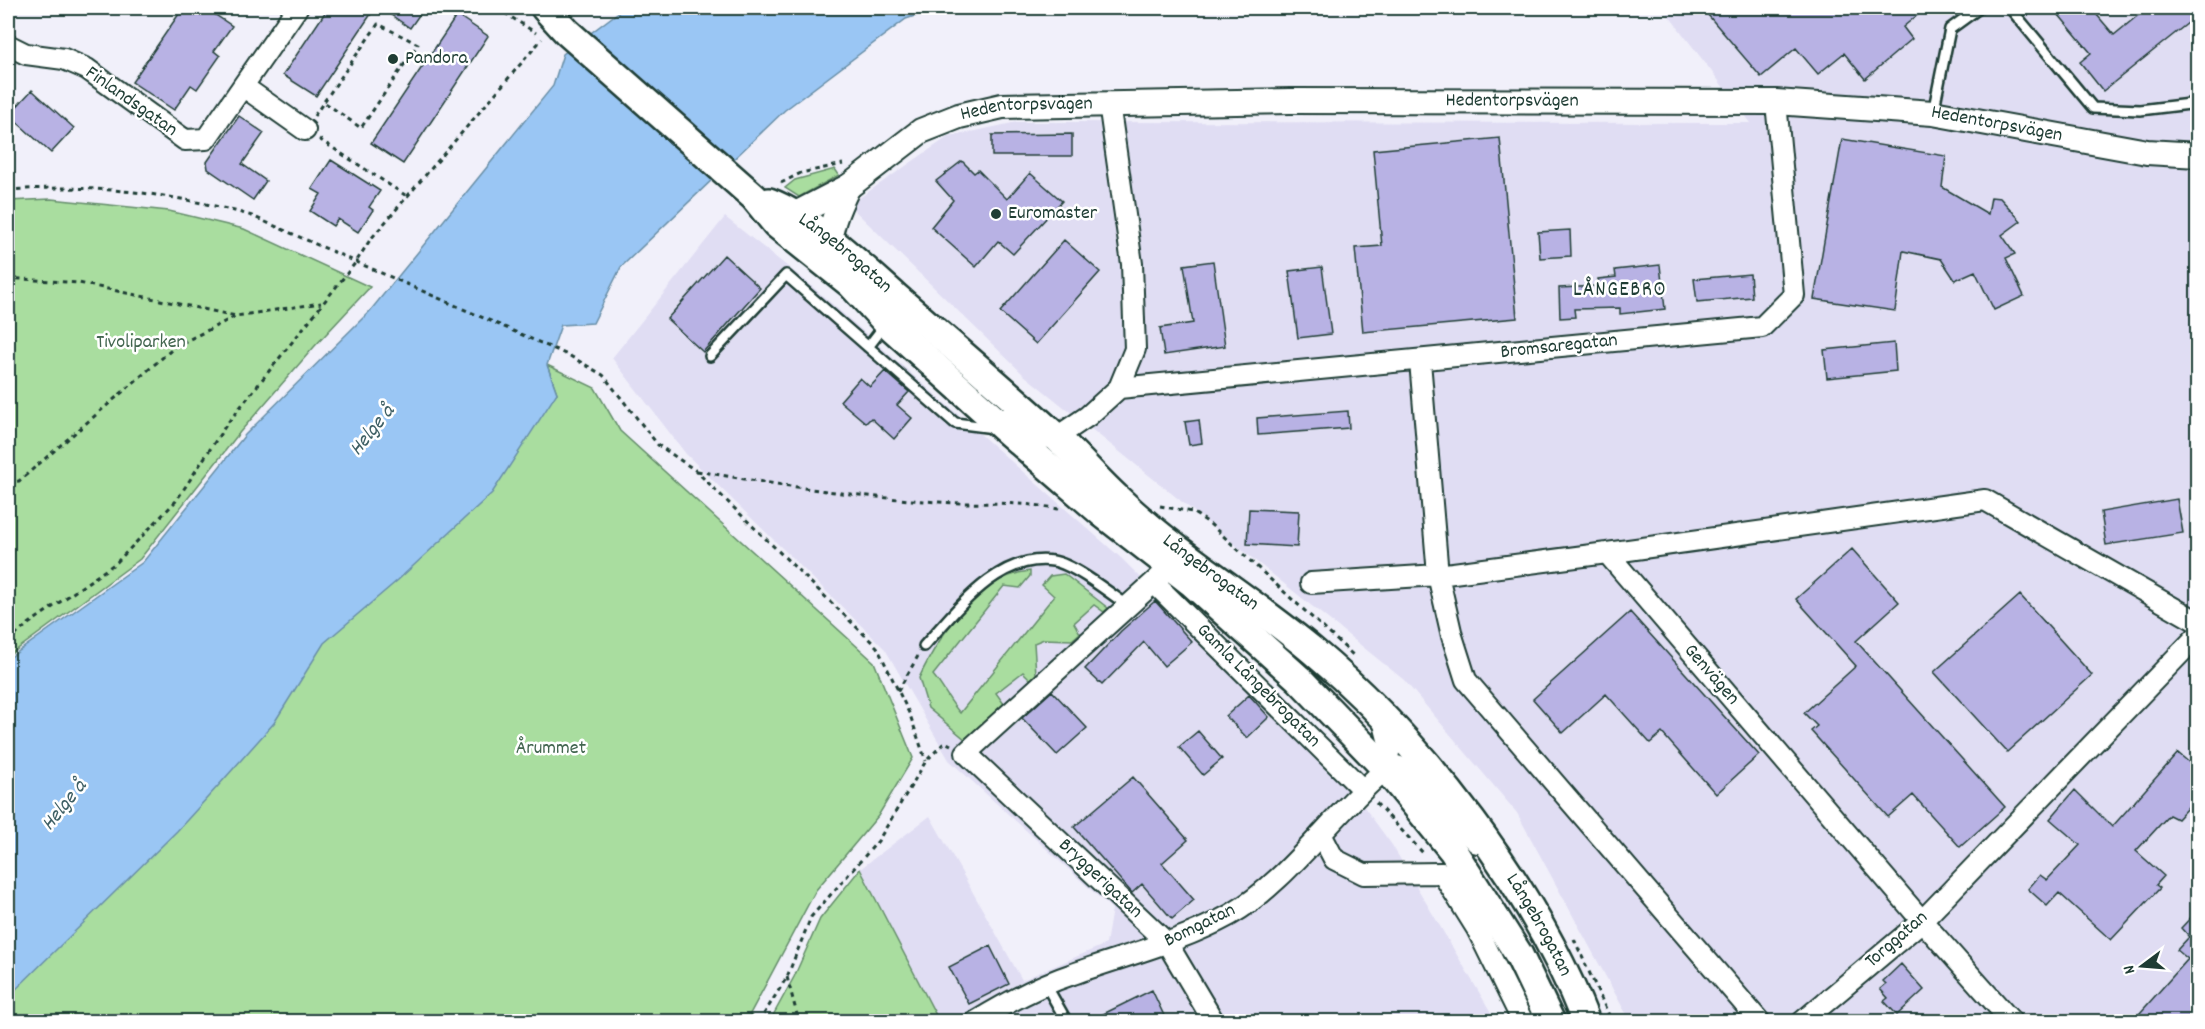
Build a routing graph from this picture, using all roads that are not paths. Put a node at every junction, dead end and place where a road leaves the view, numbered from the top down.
1 (297, 8) edge
2 (524, 8) edge
3 (545, 8) edge
4 (1979, 8) edge
5 (2010, 8) edge
6 (571, 35) junction
7 (8, 45) edge
8 (244, 87) junction
9 (1776, 102) junction
10 (1109, 103) junction
11 (2198, 103) edge
12 (1934, 113) junction
13 (305, 130) road end
14 (2198, 155) edge
15 (848, 187) junction
16 (748, 192) junction
17 (794, 215) junction
18 (828, 254) junction
19 (851, 284) junction
20 (887, 323) junction
21 (868, 347) junction
22 (710, 356) dead end
23 (1420, 361) junction
24 (1119, 388) junction
25 (1005, 429) junction
26 (1057, 437) junction
27 (1607, 553) junction
28 (1163, 574) junction
29 (1438, 575) junction
30 (1311, 583) dead end
31 (1130, 607) junction
32 (2198, 622) edge
33 (2198, 636) edge
34 (924, 646) road end
35 (1381, 716) junction
36 (1386, 769) junction
37 (1362, 789) junction
38 (1321, 834) junction
39 (1502, 864) junction
40 (1922, 921) junction
41 (1167, 944) junction
42 (1533, 982) junction
43 (1046, 985) junction
44 (975, 1022) edge
45 (1067, 1022) edge
46 (1214, 1022) edge
47 (1523, 1022) edge
48 (1551, 1022) edge
49 (1561, 1022) edge
50 (1586, 1022) edge
51 (1760, 1022) edge
52 (1802, 1022) edge
53 (2012, 1022) edge

1 - 8 street, Finlandsgatan
2 - 6 main road, Långebrogatan
3 - 6 main road, Långebrogatan
4 - 12 lane
5 - 11 lane
6 - 16 main road, Långebrogatan
7 - 8 street, Finlandsgatan
8 - 13 street
9 - 10 street, Hedentorpsvägen
9 - 12 street, Hedentorpsvägen
9 - 23 street, Bromsaregatan
10 - 15 street, Hedentorpsvägen
10 - 24 street
12 - 14 street, Hedentorpsvägen
15 - 17 street, Hedentorpsvägen
15 - 18 street, Hedentorpsvägen
16 - 17 main road, Långebrogatan
16 - 18 main road, Långebrogatan
17 - 18 main road, Långebrogatan
18 - 19 main road, Långebrogatan
18 - 26 main road, Långebrogatan
19 - 20 main road, Långebrogatan
19 - 26 street
20 - 21 lane
20 - 25 main road, Långebrogatan
21 - 22 lane
21 - 25 lane
23 - 24 street, Bromsaregatan
23 - 29 street
24 - 26 street
25 - 28 main road, Långebrogatan
26 - 35 main road, Långebrogatan
27 - 29 street
27 - 32 street
27 - 40 street, Genvägen
28 - 31 street
28 - 36 main road, Långebrogatan
28 - 37 street, Gamla Långebrogatan
29 - 30 street
29 - 51 street
31 - 34 lane
31 - 41 street, Bryggerigatan
33 - 40 street, Torggatan
35 - 36 street
35 - 39 main road, Långebrogatan
36 - 37 street, Bomgatan
36 - 39 street
36 - 42 main road, Långebrogatan
37 - 38 street, Bomgatan
38 - 41 street, Bomgatan
38 - 47 street
39 - 50 main road, Långebrogatan
40 - 52 street, Torggatan
40 - 53 street, Genvägen
41 - 43 street, Bomgatan
41 - 46 street, Bryggerigatan
42 - 48 main road, Långebrogatan
42 - 49 street
43 - 44 street, Bomgatan
43 - 45 lane

